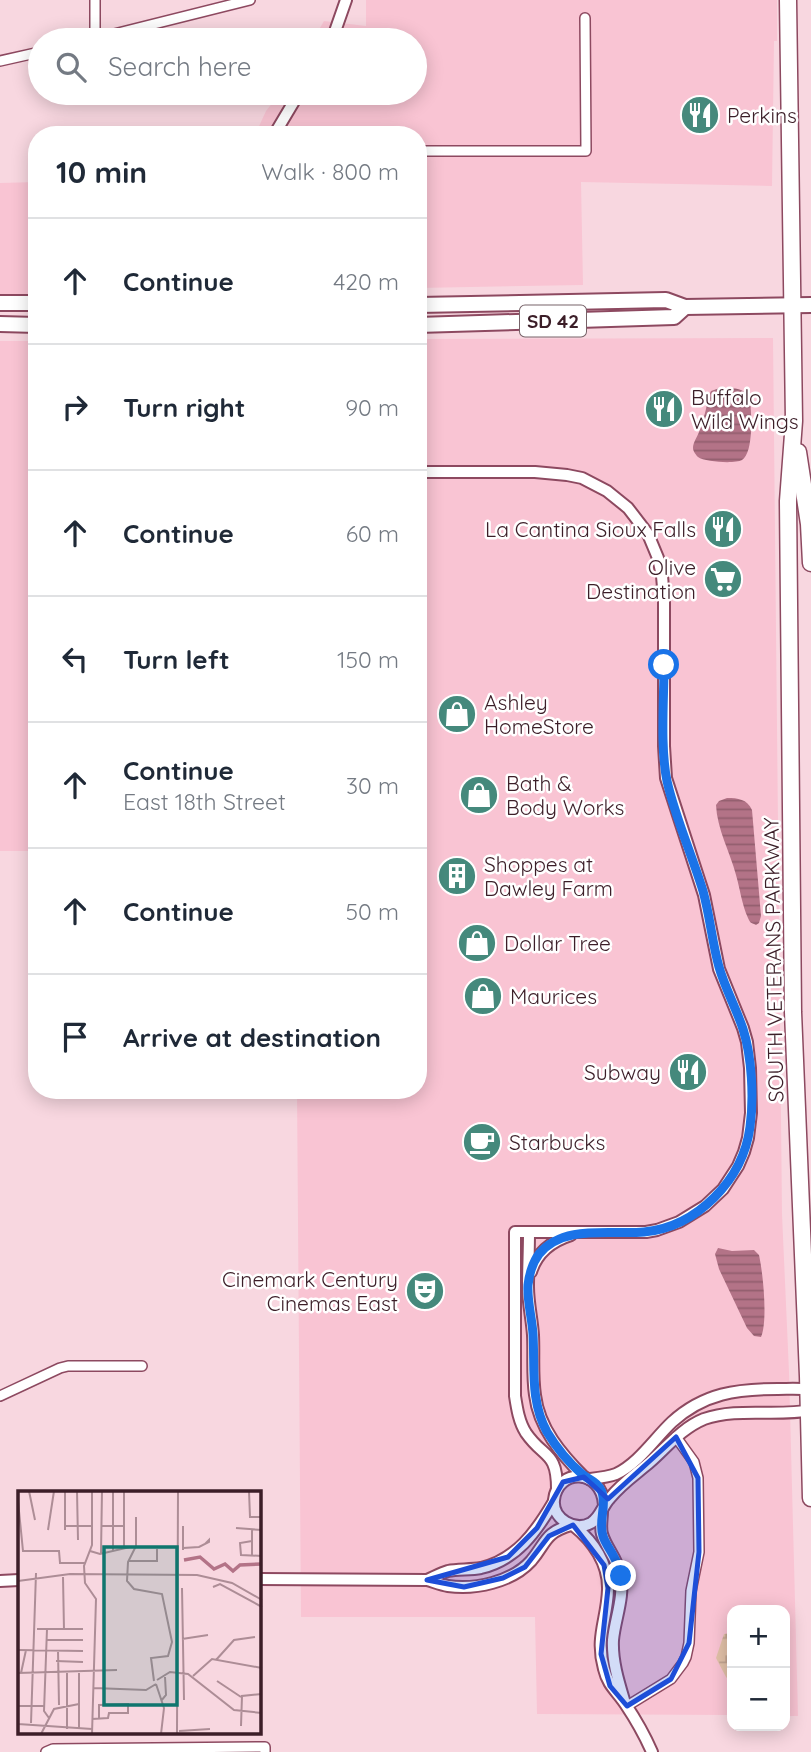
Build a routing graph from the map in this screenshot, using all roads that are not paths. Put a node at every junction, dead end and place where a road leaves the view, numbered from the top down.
1 (95, 0) edge
2 (250, 0) edge
3 (346, 0) edge
4 (788, 0) edge
5 (219, 4) edge
6 (586, 18) dead end
7 (93, 28) edge
8 (134, 28) edge
9 (336, 28) edge
10 (28, 54) edge
11 (0, 61) edge
12 (292, 105) edge
13 (279, 126) edge
14 (427, 150) edge
15 (0, 303) edge
16 (28, 303) edge
17 (427, 305) edge
18 (811, 305) edge
19 (793, 306) junction
20 (685, 307) junction
21 (0, 324) edge
22 (28, 325) edge
23 (427, 325) edge
24 (794, 421) junction
25 (427, 472) edge
26 (811, 563) edge
27 (529, 1233) junction
28 (586, 1233) junction
29 (528, 1285) junction
30 (142, 1366) dead end
31 (810, 1389) edge
32 (0, 1396) edge
33 (810, 1411) edge
34 (676, 1437) junction
35 (587, 1478) junction
36 (556, 1489) junction
37 (811, 1498) edge
38 (553, 1503) junction
39 (603, 1507) junction
40 (572, 1525) junction
41 (261, 1579) edge
42 (18, 1580) edge
43 (427, 1580) junction
44 (0, 1581) edge
45 (626, 1704) junction
46 (46, 1752) edge
47 (265, 1752) edge
48 (652, 1752) edge

1 - 7 street
2 - 5 street
3 - 9 street
4 - 19 highway, SOUTH VETERANS PARKWAY
5 - 8 street
6 - 14 street
10 - 11 street
12 - 13 street
15 - 16 main road
17 - 20 main road, SD 42
18 - 19 main road
19 - 20 main road, SD 42
19 - 24 highway, SOUTH VETERANS PARKWAY
20 - 23 main road, SD 42
21 - 22 main road
24 - 26 highway, SOUTH VETERANS PARKWAY
24 - 31 highway, SOUTH VETERANS PARKWAY
25 - 28 street
27 - 28 street
27 - 29 street
27 - 36 street
28 - 29 street
29 - 35 street
30 - 32 street
31 - 33 highway, SOUTH VETERANS PARKWAY
31 - 35 street
33 - 34 street
33 - 37 highway, SOUTH VETERANS PARKWAY
34 - 39 street
34 - 45 street
35 - 36 street
35 - 39 street
36 - 38 street
38 - 40 street
38 - 43 street
39 - 40 street
39 - 45 street
40 - 43 street
40 - 45 street
41 - 43 street
42 - 44 street
45 - 48 street
46 - 47 street

